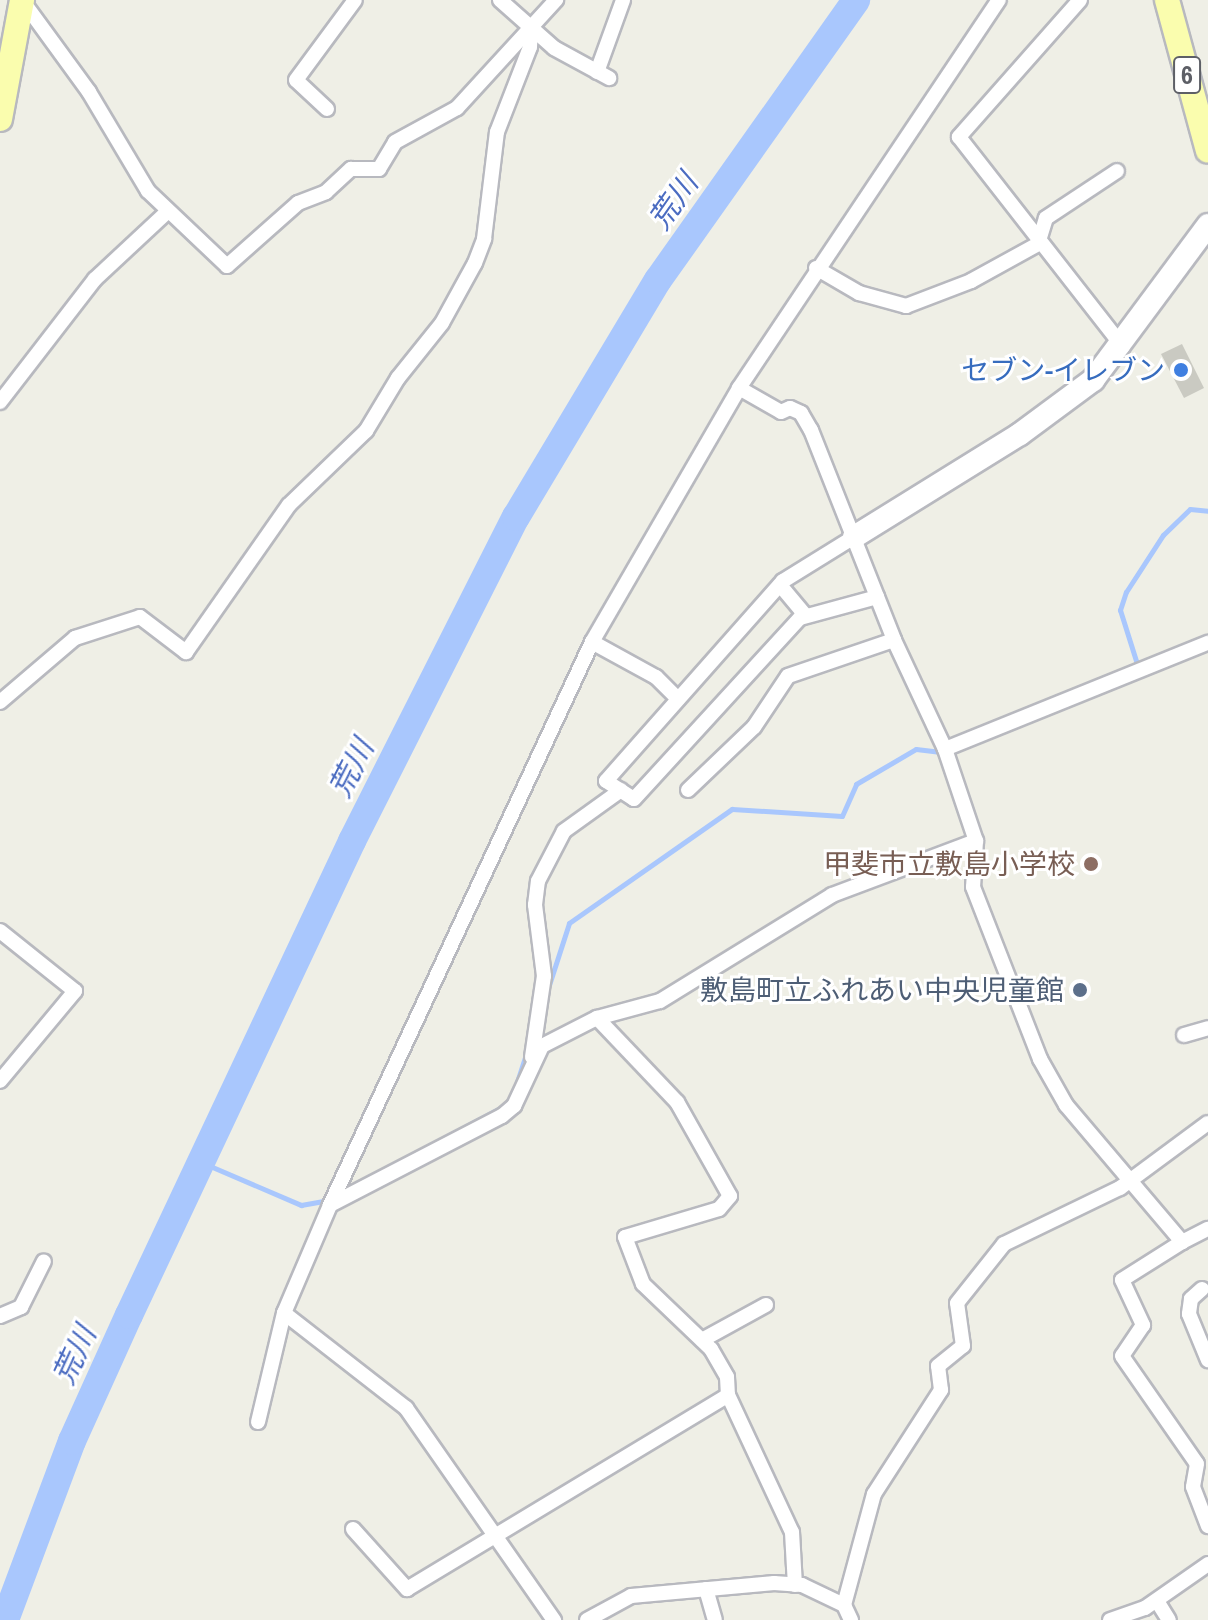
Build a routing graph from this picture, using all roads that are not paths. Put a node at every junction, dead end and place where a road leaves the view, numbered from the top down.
1 (22, 0) edge
2 (355, 0) edge
3 (500, 0) edge
4 (556, 0) edge
5 (623, 0) edge
6 (999, 0) edge
7 (1080, 0) edge
8 (1167, 0) edge
9 (531, 29) junction
10 (327, 109) dead end
11 (0, 119) edge
12 (1208, 151) edge
13 (1117, 171) dead end
14 (166, 213) junction
15 (1208, 225) edge
16 (1038, 244) junction
17 (816, 268) junction
18 (1123, 347) junction
19 (739, 388) junction
20 (0, 402) edge
21 (854, 537) junction
22 (780, 585) junction
23 (877, 597) junction
24 (806, 616) junction
25 (894, 640) junction
26 (592, 642) junction
27 (1208, 643) edge
28 (678, 699) junction
29 (0, 702) edge
30 (945, 749) junction
31 (621, 790) junction
32 (688, 790) dead end
33 (976, 841) junction
34 (0, 931) edge
35 (597, 1018) junction
36 (1208, 1028) edge
37 (1184, 1035) dead end
38 (532, 1058) junction
39 (0, 1081) edge
40 (1208, 1123) edge
41 (1131, 1180) junction
42 (330, 1205) junction
43 (1208, 1229) edge
44 (1182, 1242) junction
45 (44, 1261) dead end
46 (1202, 1289) dead end
47 (766, 1305) dead end
48 (284, 1313) junction
49 (0, 1316) edge
50 (702, 1340) junction
51 (1208, 1360) edge
52 (728, 1395) junction
53 (258, 1422) dead end
54 (1208, 1526) edge
55 (353, 1529) dead end
56 (498, 1535) junction
57 (1208, 1564) edge
58 (795, 1585) junction
59 (706, 1589) junction
60 (1157, 1601) junction
61 (844, 1605) junction
62 (554, 1620) edge
63 (587, 1620) edge
64 (715, 1620) edge
65 (851, 1620) edge
66 (1110, 1620) edge
67 (1169, 1620) edge

1 - 11 main road
1 - 14 street
2 - 10 street
3 - 9 street
4 - 9 street
5 - 9 street
6 - 17 street
7 - 16 street
8 - 12 main road, 6
9 - 14 street
9 - 29 street
13 - 16 street
14 - 20 street
15 - 18 street
16 - 17 street
16 - 18 street
17 - 19 street
18 - 21 street
19 - 21 street
19 - 26 street
21 - 22 street
21 - 23 street
22 - 24 street
22 - 28 street
23 - 24 street
23 - 25 street
24 - 31 street
25 - 30 street
25 - 32 street
26 - 28 street
26 - 42 street
27 - 30 street
28 - 31 street
30 - 33 street
31 - 38 street
33 - 35 street
33 - 41 street
34 - 39 street
35 - 38 street
35 - 50 street
36 - 37 street
38 - 42 street
40 - 41 street
41 - 44 street
41 - 61 street
42 - 48 street
43 - 44 street
44 - 54 street
45 - 49 street
46 - 51 street
47 - 50 street
48 - 53 street
48 - 56 street
50 - 52 street
52 - 56 street
52 - 58 street
55 - 56 street
56 - 62 street
57 - 60 street
58 - 59 street
58 - 61 street
59 - 63 street
59 - 64 street
60 - 66 street
60 - 67 street
61 - 65 street

